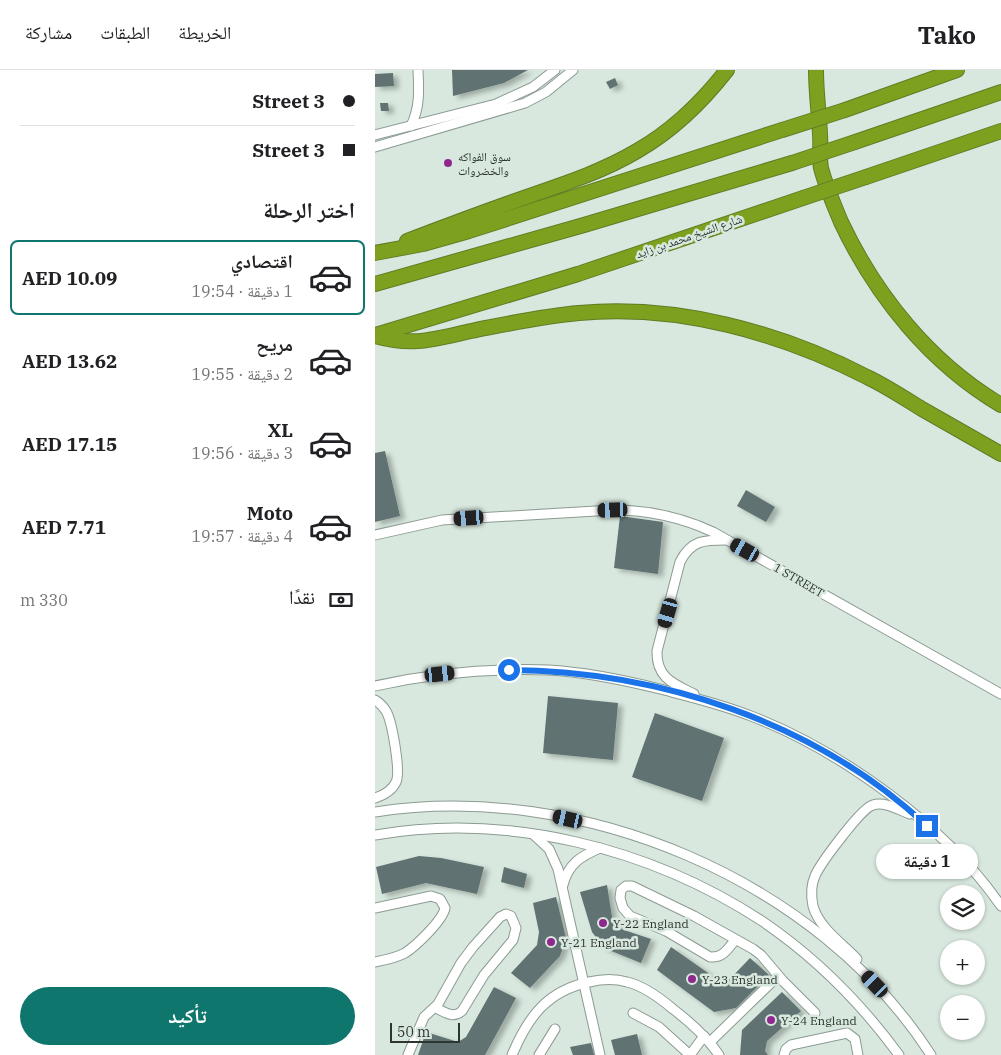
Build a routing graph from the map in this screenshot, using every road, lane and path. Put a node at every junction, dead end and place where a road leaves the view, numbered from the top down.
1 (419, 70) edge
2 (555, 70) edge
3 (573, 70) edge
4 (727, 70) edge
5 (816, 70) edge
6 (957, 70) edge
7 (1001, 92) edge
8 (411, 126) junction
9 (1001, 131) edge
10 (375, 135) edge
11 (375, 147) edge
12 (376, 252) edge
13 (375, 284) edge
14 (375, 335) edge
15 (1001, 405) edge
16 (1001, 454) edge
17 (375, 535) edge
18 (729, 541) junction
19 (375, 686) edge
20 (1001, 694) edge
21 (375, 700) edge
22 (708, 701) junction
23 (375, 798) edge
24 (375, 812) edge
25 (919, 818) junction
26 (533, 834) junction
27 (375, 835) edge
28 (600, 848) junction
29 (563, 885) junction
30 (989, 888) junction
31 (1001, 898) edge
32 (1001, 906) edge
33 (375, 908) edge
34 (735, 940) junction
35 (375, 962) edge
36 (778, 976) junction
37 (584, 983) junction
38 (883, 993) junction
39 (435, 1008) junction
40 (633, 1012) dead end
41 (815, 1013) dead end
42 (555, 1029) dead end
43 (707, 1039) junction
44 (408, 1055) edge
45 (512, 1055) edge
46 (539, 1055) edge
47 (600, 1055) edge
48 (719, 1055) edge
49 (784, 1055) edge
50 (858, 1055) edge
51 (899, 1055) edge
52 (931, 1055) edge

1 - 8 street
2 - 8 street
3 - 11 street
4 - 12 highway
5 - 15 highway
6 - 12 highway, bridge
7 - 13 highway, bridge
8 - 10 street
9 - 14 highway, شارع الشيخ محمد بن زايد, bridge
14 - 16 highway
17 - 18 street, 1 STREET
18 - 20 street, 1 STREET
18 - 22 street
19 - 22 street
21 - 23 street
22 - 25 street
24 - 38 street
25 - 30 street
25 - 38 street
26 - 27 street
26 - 28 street
26 - 29 street
28 - 29 street
28 - 51 street
29 - 37 street
30 - 31 street
30 - 32 street
33 - 35 street
34 - 34 street
34 - 36 street
36 - 41 street
36 - 43 street
37 - 43 street
37 - 45 street
37 - 47 street
38 - 52 street
39 - 39 street
39 - 44 street
40 - 43 street
42 - 46 street
43 - 48 street
49 - 50 street

